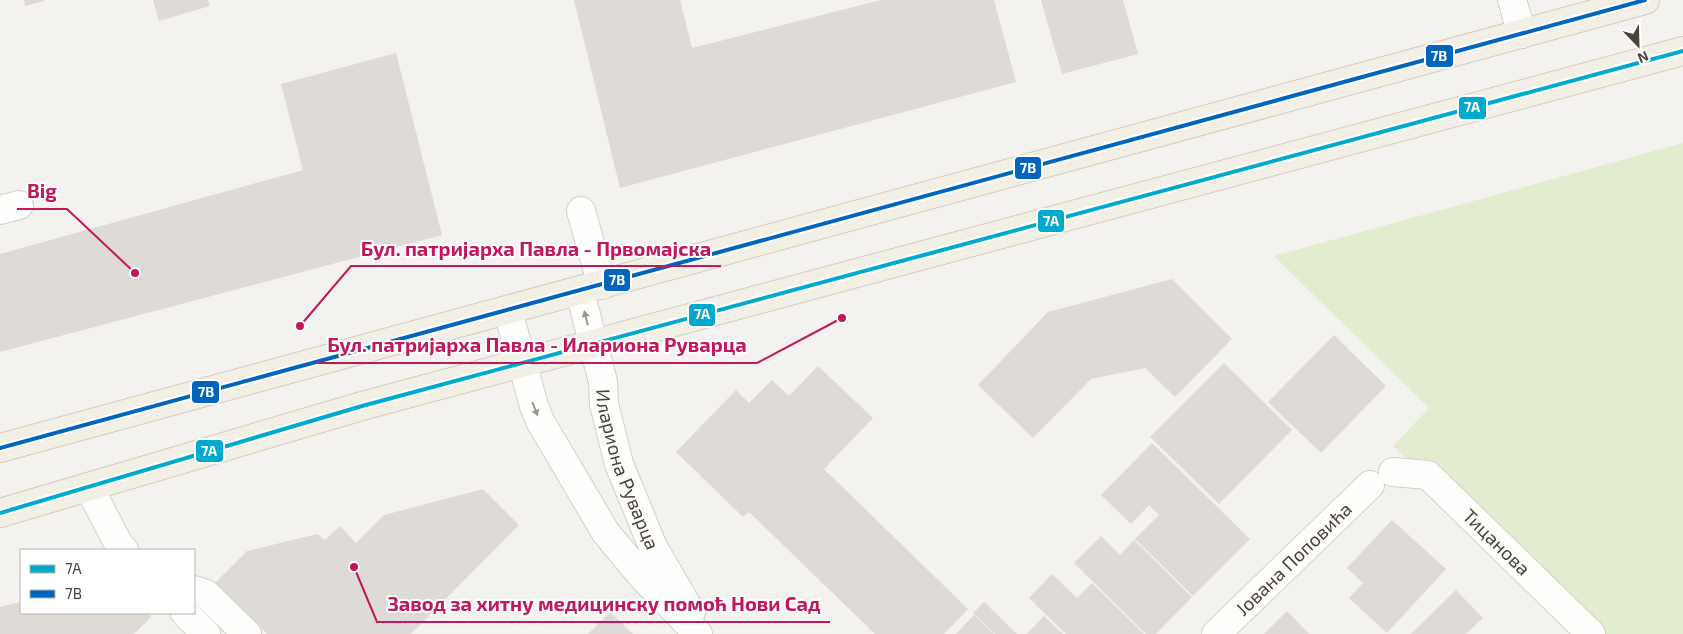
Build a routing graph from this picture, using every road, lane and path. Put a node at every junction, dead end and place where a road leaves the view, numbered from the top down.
1 (1512, 0) edge
2 (1645, 0) edge
3 (1522, 34) junction
4 (1683, 52) edge
5 (581, 211) dead end
6 (591, 288) junction
7 (508, 311) junction
8 (593, 344) junction
9 (522, 363) junction
10 (0, 448) edge
11 (1381, 478) joint
12 (89, 487) junction
13 (0, 513) edge
14 (123, 549) edge
15 (195, 590) edge
16 (186, 614) edge
17 (206, 634) edge
18 (247, 634) edge
19 (698, 634) edge
20 (706, 634) edge
21 (1216, 634) edge
22 (1591, 634) edge

1 - 3 street
2 - 3 main road
3 - 6 main road
4 - 8 main road
5 - 6 street, Илариона Руварца
6 - 7 main road
8 -> 6 street, Илариона Руварца
7 - 9 street, Илариона Руварца
7 - 10 main road
8 - 9 main road
8 - 20 street, Илариона Руварца
9 - 12 main road
9 -> 19 street, Илариона Руварца
11 - 21 street, Јована Поповића
11 - 22 street, Тицанова
12 - 13 main road
12 - 14 street
15 - 18 street
16 - 17 street

